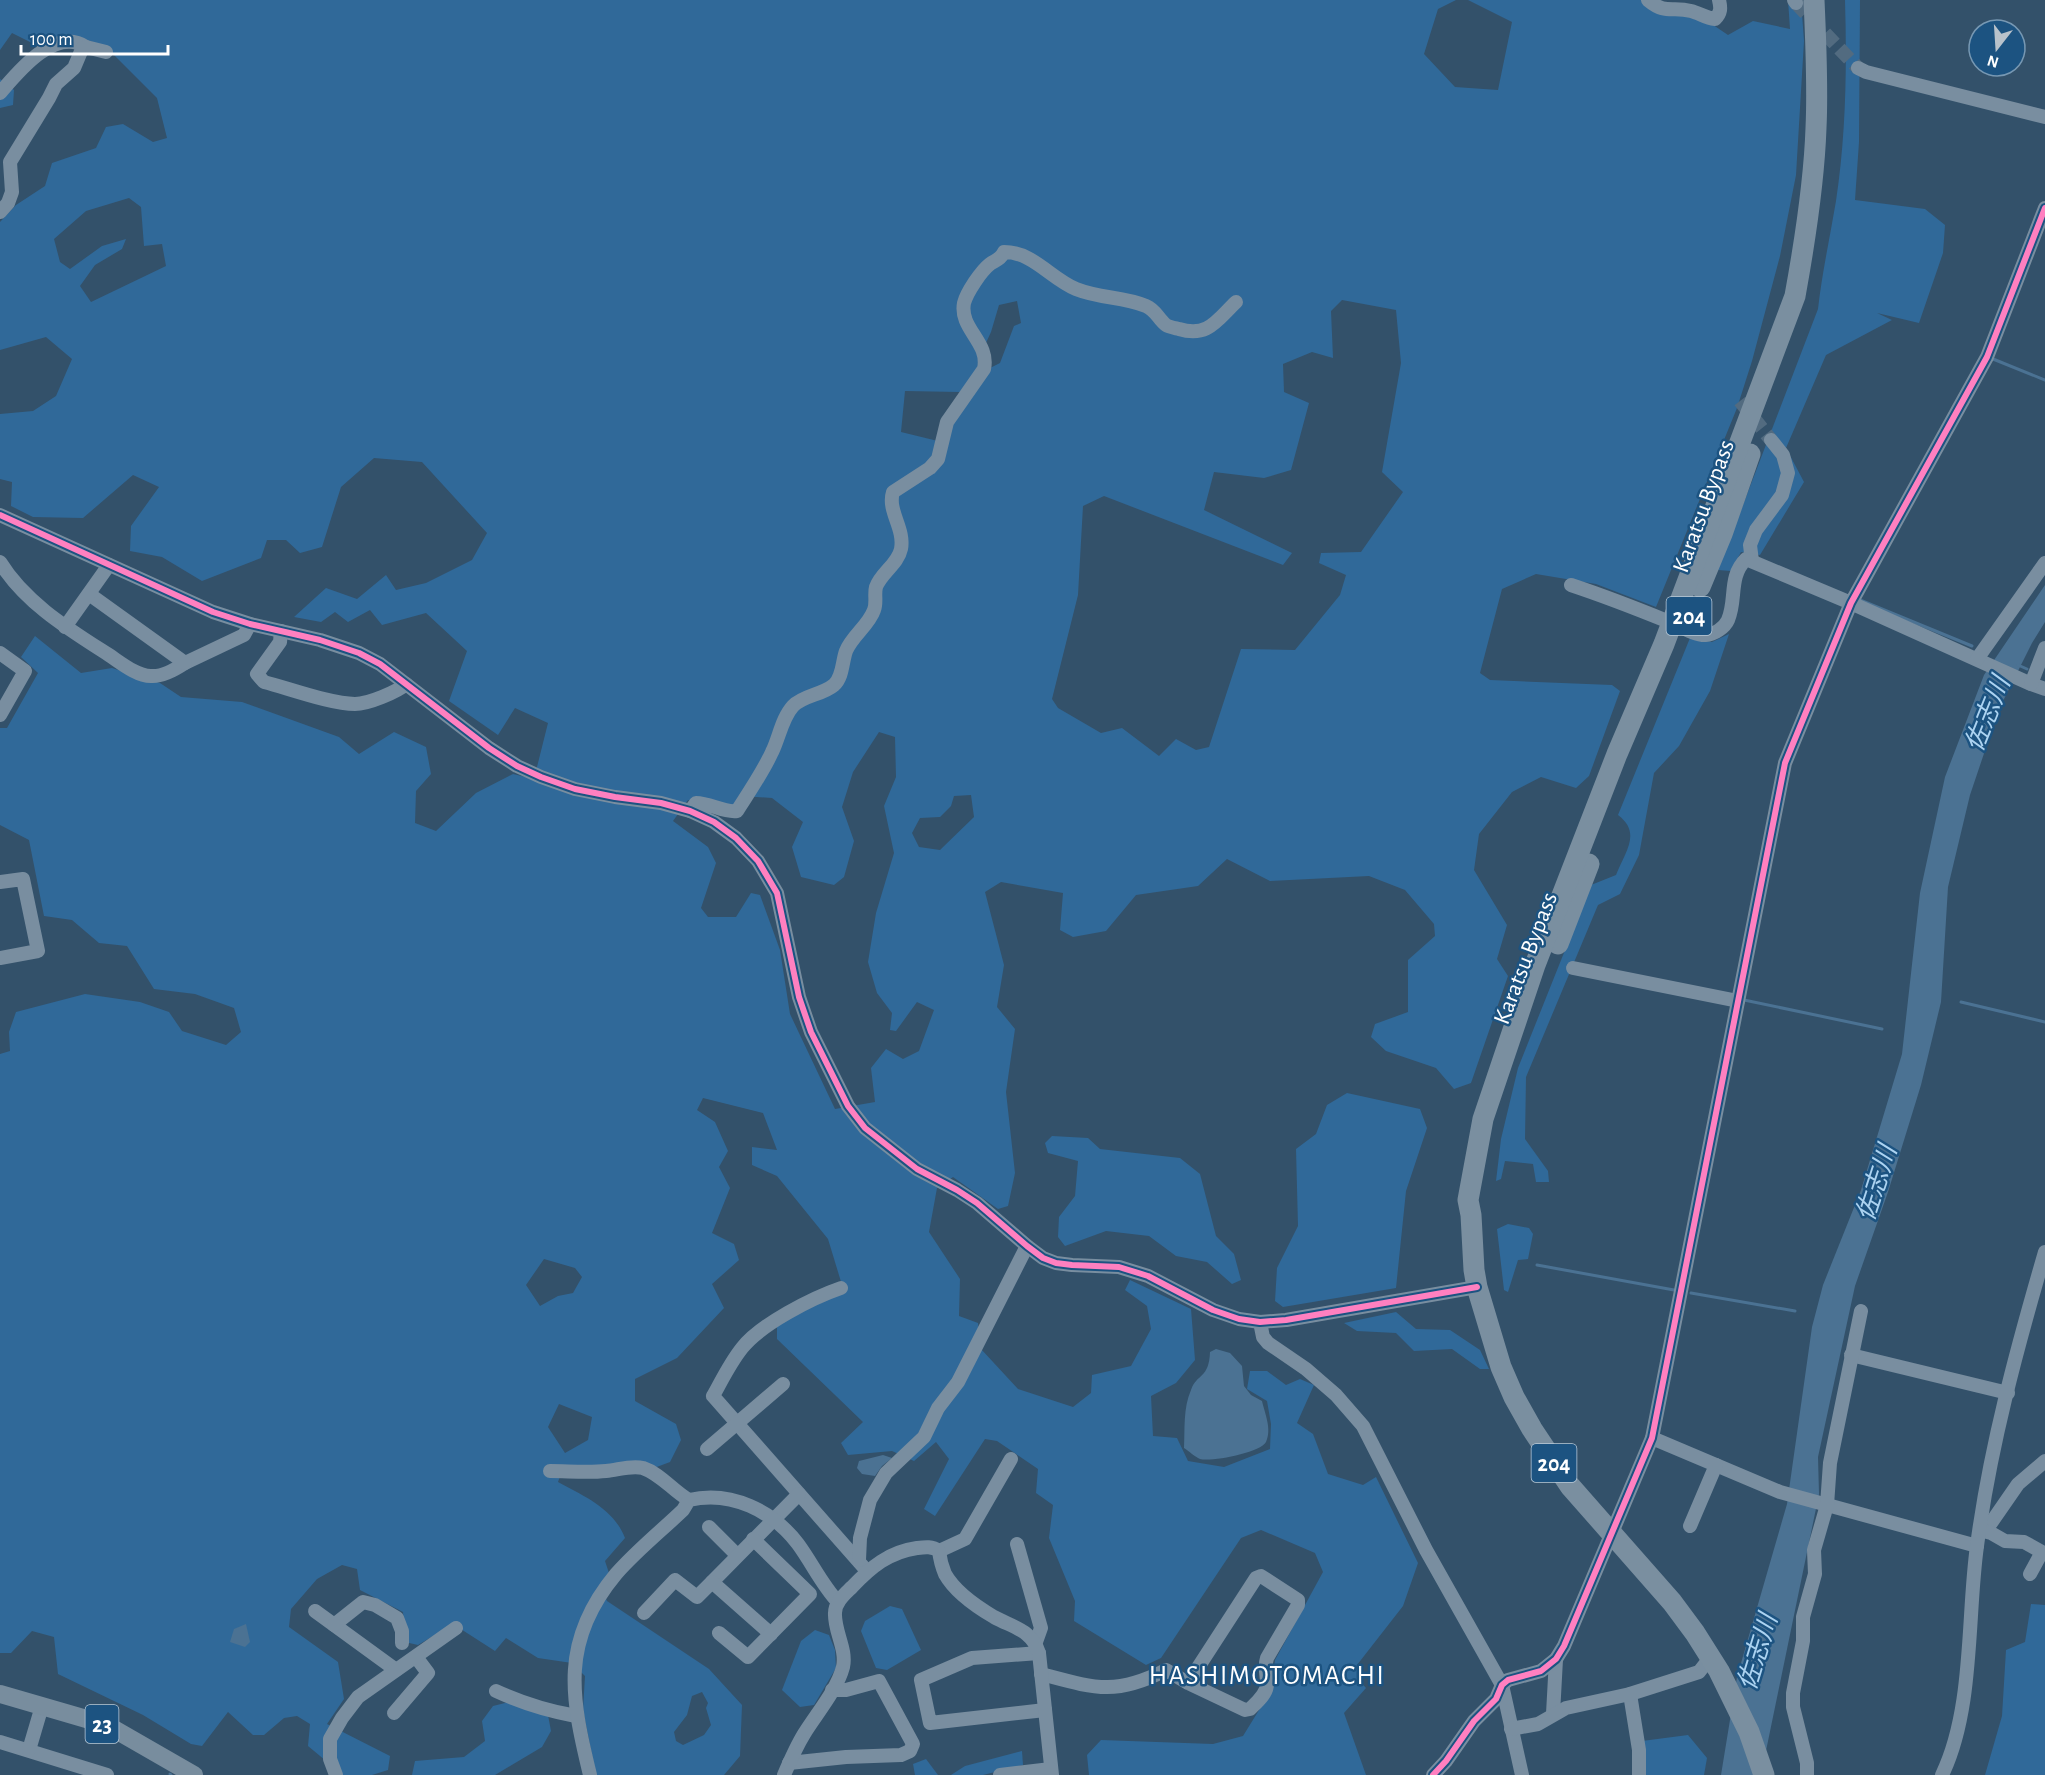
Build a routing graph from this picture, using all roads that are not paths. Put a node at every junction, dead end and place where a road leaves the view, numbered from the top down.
1 (1648, 0) edge
2 (1719, 0) edge
3 (1827, 0) edge
4 (1801, 1) edge
5 (86, 47) junction
6 (106, 52) dead end
7 (1858, 68) tunnel mouth
8 (0, 93) edge
9 (2045, 117) edge
10 (2045, 208) edge
11 (0, 212) edge
12 (1236, 302) dead end
13 (1771, 440) tunnel mouth
14 (0, 515) edge
15 (1752, 561) junction
16 (0, 562) edge
17 (2045, 563) edge
18 (109, 565) junction
19 (1571, 585) dead end
20 (88, 594) junction
21 (1851, 603) junction
22 (250, 624) junction
23 (1677, 625) junction
24 (65, 627) junction
25 (281, 631) junction
26 (2045, 648) edge
27 (0, 652) edge
28 (1977, 659) junction
29 (185, 663) junction
30 (406, 684) junction
31 (2031, 684) junction
32 (2045, 689) edge
33 (0, 715) edge
34 (690, 811) junction
35 (0, 882) edge
36 (0, 958) edge
37 (1573, 968) dead end
38 (1738, 1001) junction
39 (1027, 1246) junction
40 (2045, 1252) edge
41 (1477, 1287) junction
42 (841, 1288) dead end
43 (1861, 1311) dead end
44 (1260, 1322) junction
45 (1851, 1354) junction
46 (783, 1384) dead end
47 (2008, 1393) junction
48 (736, 1424) junction
49 (1652, 1438) junction
50 (707, 1449) dead end
51 (1011, 1459) dead end
52 (2045, 1461) edge
53 (1716, 1465) junction
54 (549, 1471) dead end
55 (799, 1494) junction
56 (689, 1500) junction
57 (1821, 1504) junction
58 (774, 1519) junction
59 (1690, 1526) dead end
60 (709, 1527) dead end
61 (1980, 1530) junction
62 (1613, 1535) junction
63 (753, 1539) junction
64 (1017, 1544) dead end
65 (1977, 1546) junction
66 (939, 1551) junction
67 (737, 1555) junction
68 (863, 1565) junction
69 (2030, 1574) dead end
70 (712, 1582) junction
71 (838, 1602) junction
72 (315, 1611) dead end
73 (644, 1613) dead end
74 (334, 1625) junction
75 (456, 1628) dead end
76 (719, 1633) dead end
77 (771, 1634) junction
78 (402, 1643) dead end
79 (1038, 1648) junction
80 (416, 1657) junction
81 (1556, 1659) junction
82 (1714, 1664) junction
83 (396, 1670) junction
84 (1041, 1674) junction
85 (1188, 1683) junction
86 (1502, 1685) junction
87 (832, 1690) junction
88 (496, 1691) dead end
89 (0, 1694) edge
90 (1630, 1694) junction
91 (42, 1706) junction
92 (1045, 1710) junction
93 (394, 1713) dead end
94 (1553, 1714) junction
95 (576, 1716) junction
96 (1511, 1729) junction
97 (0, 1742) edge
98 (29, 1750) junction
99 (787, 1769) edge
100 (1051, 1772) edge
101 (107, 1775) edge
102 (194, 1775) edge
103 (336, 1775) edge
104 (589, 1775) edge
105 (1002, 1775) edge
106 (1433, 1775) edge
107 (1522, 1775) edge
108 (1639, 1775) edge
109 (1764, 1775) edge
110 (1807, 1775) edge
111 (1942, 1775) edge

1 - 2 street
3 - 23 highway, Karatsu Bypass / 204
4 - 23 highway, Karatsu Bypass / 204
5 - 6 street
5 - 8 street
5 - 11 street
7 - 9 street
10 - 21 street
12 - 34 street
13 - 15 street
14 - 18 street
15 - 21 street
15 - 23 street
16 - 24 street
17 - 28 street
18 - 20 street
18 - 22 street
19 - 23 street
20 - 24 street
20 - 29 street
21 - 28 street
21 - 38 street
22 - 25 street
22 - 29 street
23 - 41 highway, Karatsu Bypass / 204
24 - 29 street
25 - 30 street
25 - 30 street
26 - 31 street
27 - 33 street
28 - 31 street
30 - 34 street
31 - 32 street
34 - 39 street
35 - 36 street
37 - 38 street
38 - 49 street
39 - 44 street
39 - 68 street
40 - 47 street
41 - 44 street
41 - 62 highway, Karatsu Bypass / 204
42 - 48 street
43 - 45 street
44 - 86 street
45 - 47 street
45 - 57 street
46 - 48 street
47 - 61 street
48 - 50 street
48 - 55 street
49 - 53 street
49 - 62 street
51 - 66 street
52 - 61 street
53 - 57 street
53 - 59 street
54 - 56 street
55 - 58 street
55 - 68 street
56 - 58 street
56 - 95 street
57 - 65 street
57 - 110 street
58 - 63 street
58 - 71 street
60 - 67 street
61 - 65 street
61 - 69 street
62 - 81 street
62 - 82 highway, Karatsu Bypass / 204
63 - 67 street
63 - 77 street
64 - 79 street
65 - 111 street
66 - 68 street
66 - 79 street
67 - 70 street
68 - 71 street
70 - 73 street
70 - 77 street
71 - 87 street
72 - 74 street
74 - 78 street
74 - 83 street
75 - 80 street
76 - 77 street
79 - 84 street
79 - 92 street
80 - 83 street
80 - 93 street
81 - 86 street
81 - 94 street
82 - 90 street
82 - 109 highway, Karatsu Bypass / 204
83 - 103 street
84 - 85 street
84 - 92 street
85 - 85 street
86 - 96 street
86 - 106 street
87 - 99 street
87 - 99 street
88 - 95 street
89 - 91 main road, 23
90 - 94 street
90 - 108 street
91 - 98 street
91 - 102 main road, 23
92 - 100 street
94 - 96 street
95 - 104 street
96 - 107 street
97 - 98 street
98 - 101 street
100 - 105 street

